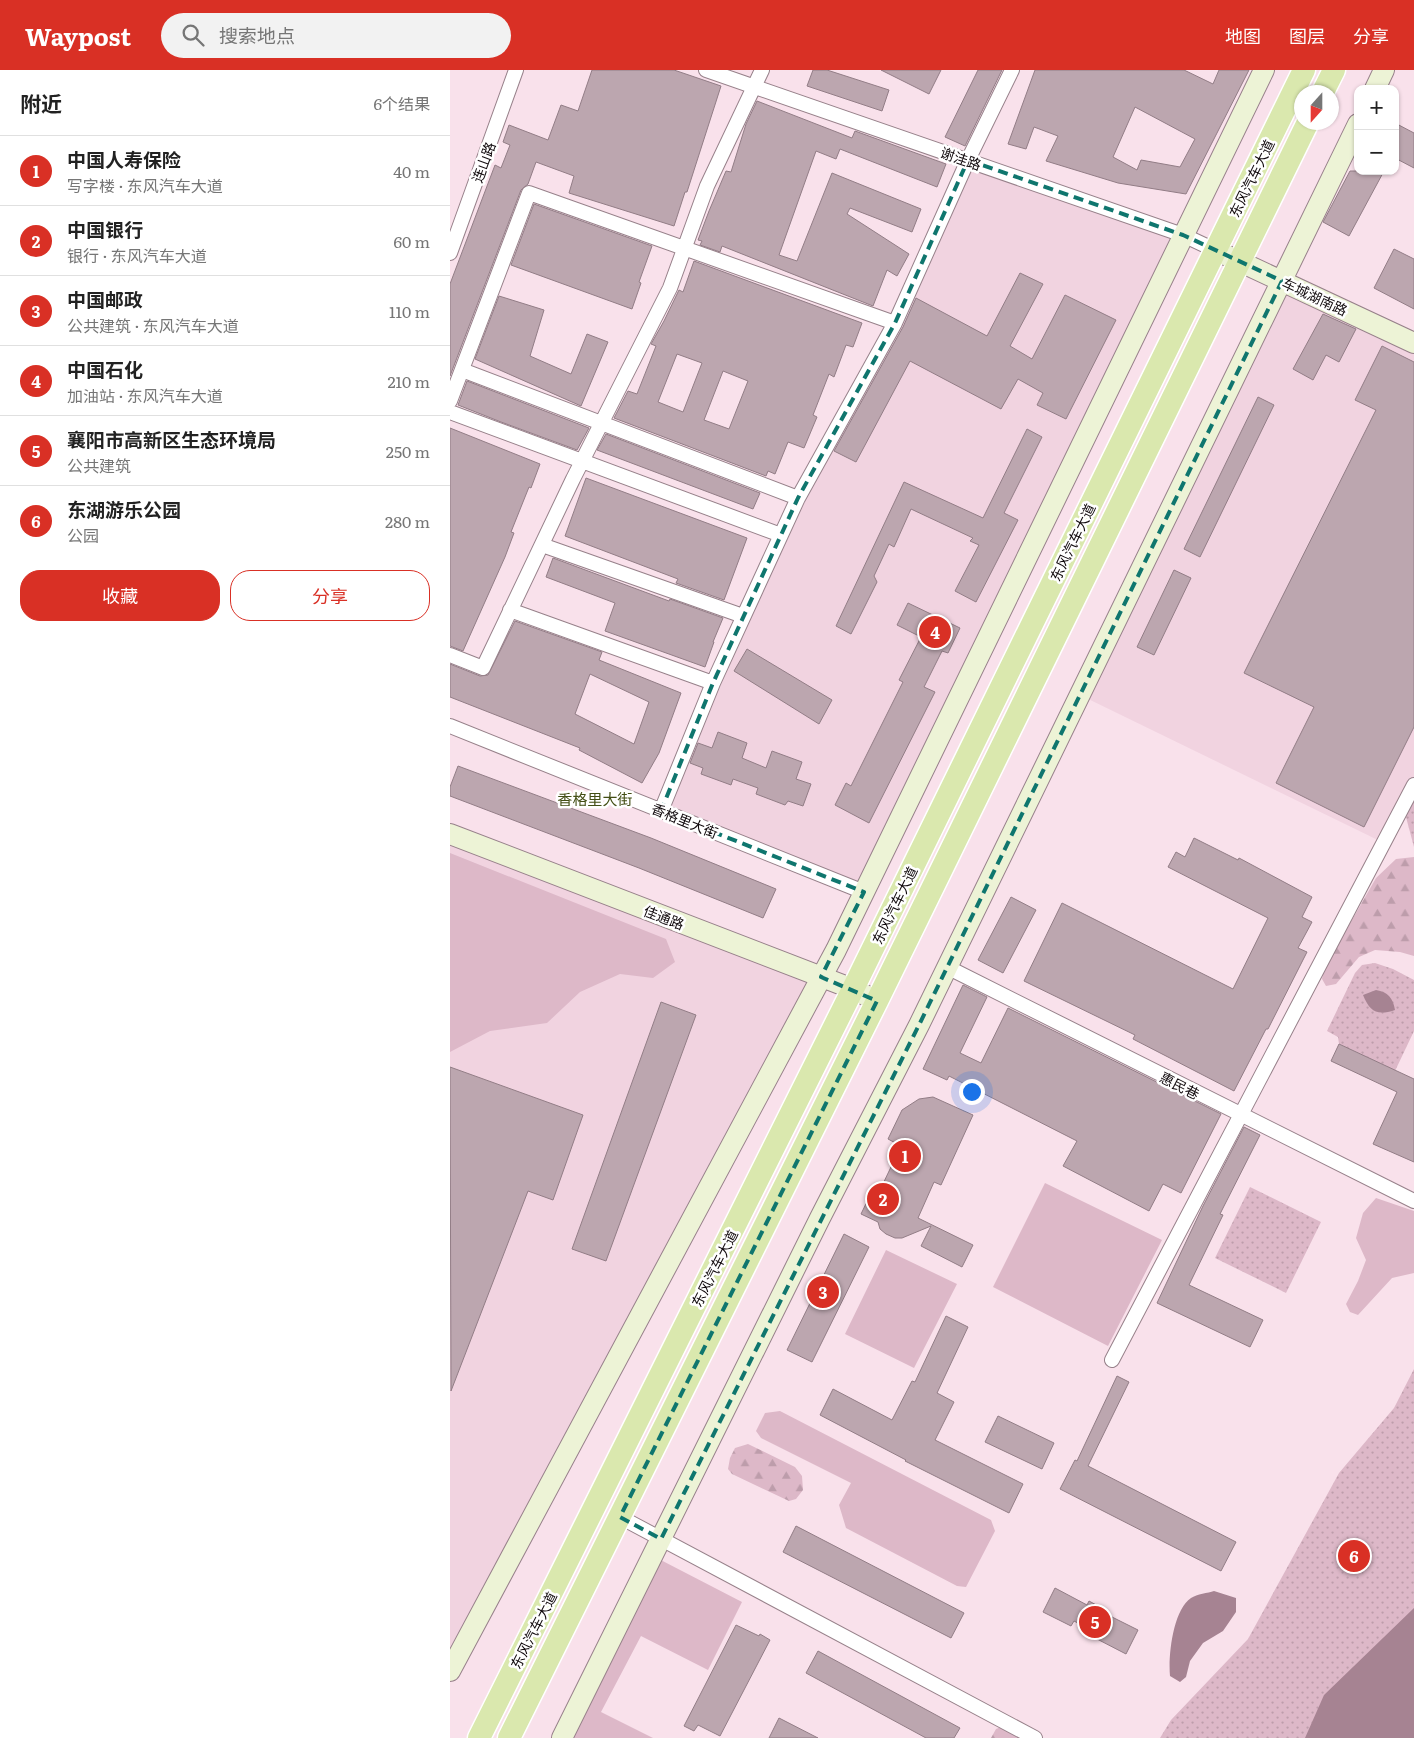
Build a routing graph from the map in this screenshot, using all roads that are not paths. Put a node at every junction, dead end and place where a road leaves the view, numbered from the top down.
1 (516, 70) edge
2 (706, 70) edge
3 (762, 70) edge
4 (1012, 70) edge
5 (1264, 70) edge
6 (1304, 70) edge
7 (1334, 70) edge
8 (1384, 70) edge
9 (1326, 85) edge
10 (1377, 85) edge
11 (755, 86) junction
12 (1304, 130) edge
13 (1355, 130) edge
14 (968, 160) junction
15 (1183, 236) junction
16 (684, 249) junction
17 (1215, 250) junction
18 (450, 253) edge
19 (1240, 262) junction
20 (1282, 280) junction
21 (895, 323) junction
22 (1414, 343) edge
23 (462, 370) junction
24 (450, 401) edge
25 (450, 412) edge
26 (601, 424) junction
27 (582, 462) junction
28 (798, 498) junction
29 (782, 535) junction
30 (542, 545) junction
31 (510, 610) junction
32 (743, 616) junction
33 (450, 655) edge
34 (713, 684) junction
35 (450, 726) edge
36 (1414, 785) edge
37 (661, 811) junction
38 (450, 834) edge
39 (864, 892) junction
40 (947, 967) junction
41 (821, 977) junction
42 (853, 989) junction
43 (877, 1001) junction
44 (1241, 1115) junction
45 (1414, 1201) edge
46 (1112, 1360) dead end
47 (620, 1517) junction
48 (661, 1539) junction
49 (450, 1671) edge
50 (479, 1738) edge
51 (509, 1738) edge
52 (562, 1738) edge
53 (1035, 1738) edge

1 - 18 street, 连山路
2 - 11 street, 谢洼路
3 - 11 street
4 - 14 street
5 - 15 street
6 - 17 main road, 东风汽车大道
7 - 9 main road
8 - 10 street
11 - 14 street, 谢洼路
11 - 16 street
12 - 19 main road, 东风汽车大道
13 - 20 street
14 - 15 street, 谢洼路
14 - 21 street
15 - 17 street, 谢洼路
15 - 39 street
16 - 21 street
16 - 23 street
16 - 26 street
17 - 19 street, 车城湖南路
17 - 42 main road, 东风汽车大道
19 - 20 street, 车城湖南路
19 - 43 main road, 东风汽车大道
20 - 22 street, 车城湖南路
20 - 40 street
21 - 28 street
23 - 24 street
23 - 26 street
25 - 27 street
26 - 27 street
26 - 28 street
27 - 29 street
27 - 30 street
28 - 29 street
29 - 32 street
30 - 31 street
30 - 32 street
31 - 33 street
31 - 34 street
32 - 34 street
34 - 37 street
35 - 37 street, 香格里大街
36 - 44 street
37 - 39 street, 香格里大街
38 - 41 street, 佳通路
39 - 41 street
40 - 44 street, 惠民巷
40 - 48 street
41 - 42 street, 佳通路
41 - 49 street
42 - 43 street, 佳通路
42 - 50 main road, 东风汽车大道
43 - 47 main road, 东风汽车大道
44 - 45 street, 惠民巷
44 - 46 street
47 - 48 street
47 - 51 main road, 东风汽车大道
48 - 52 street
48 - 53 street

